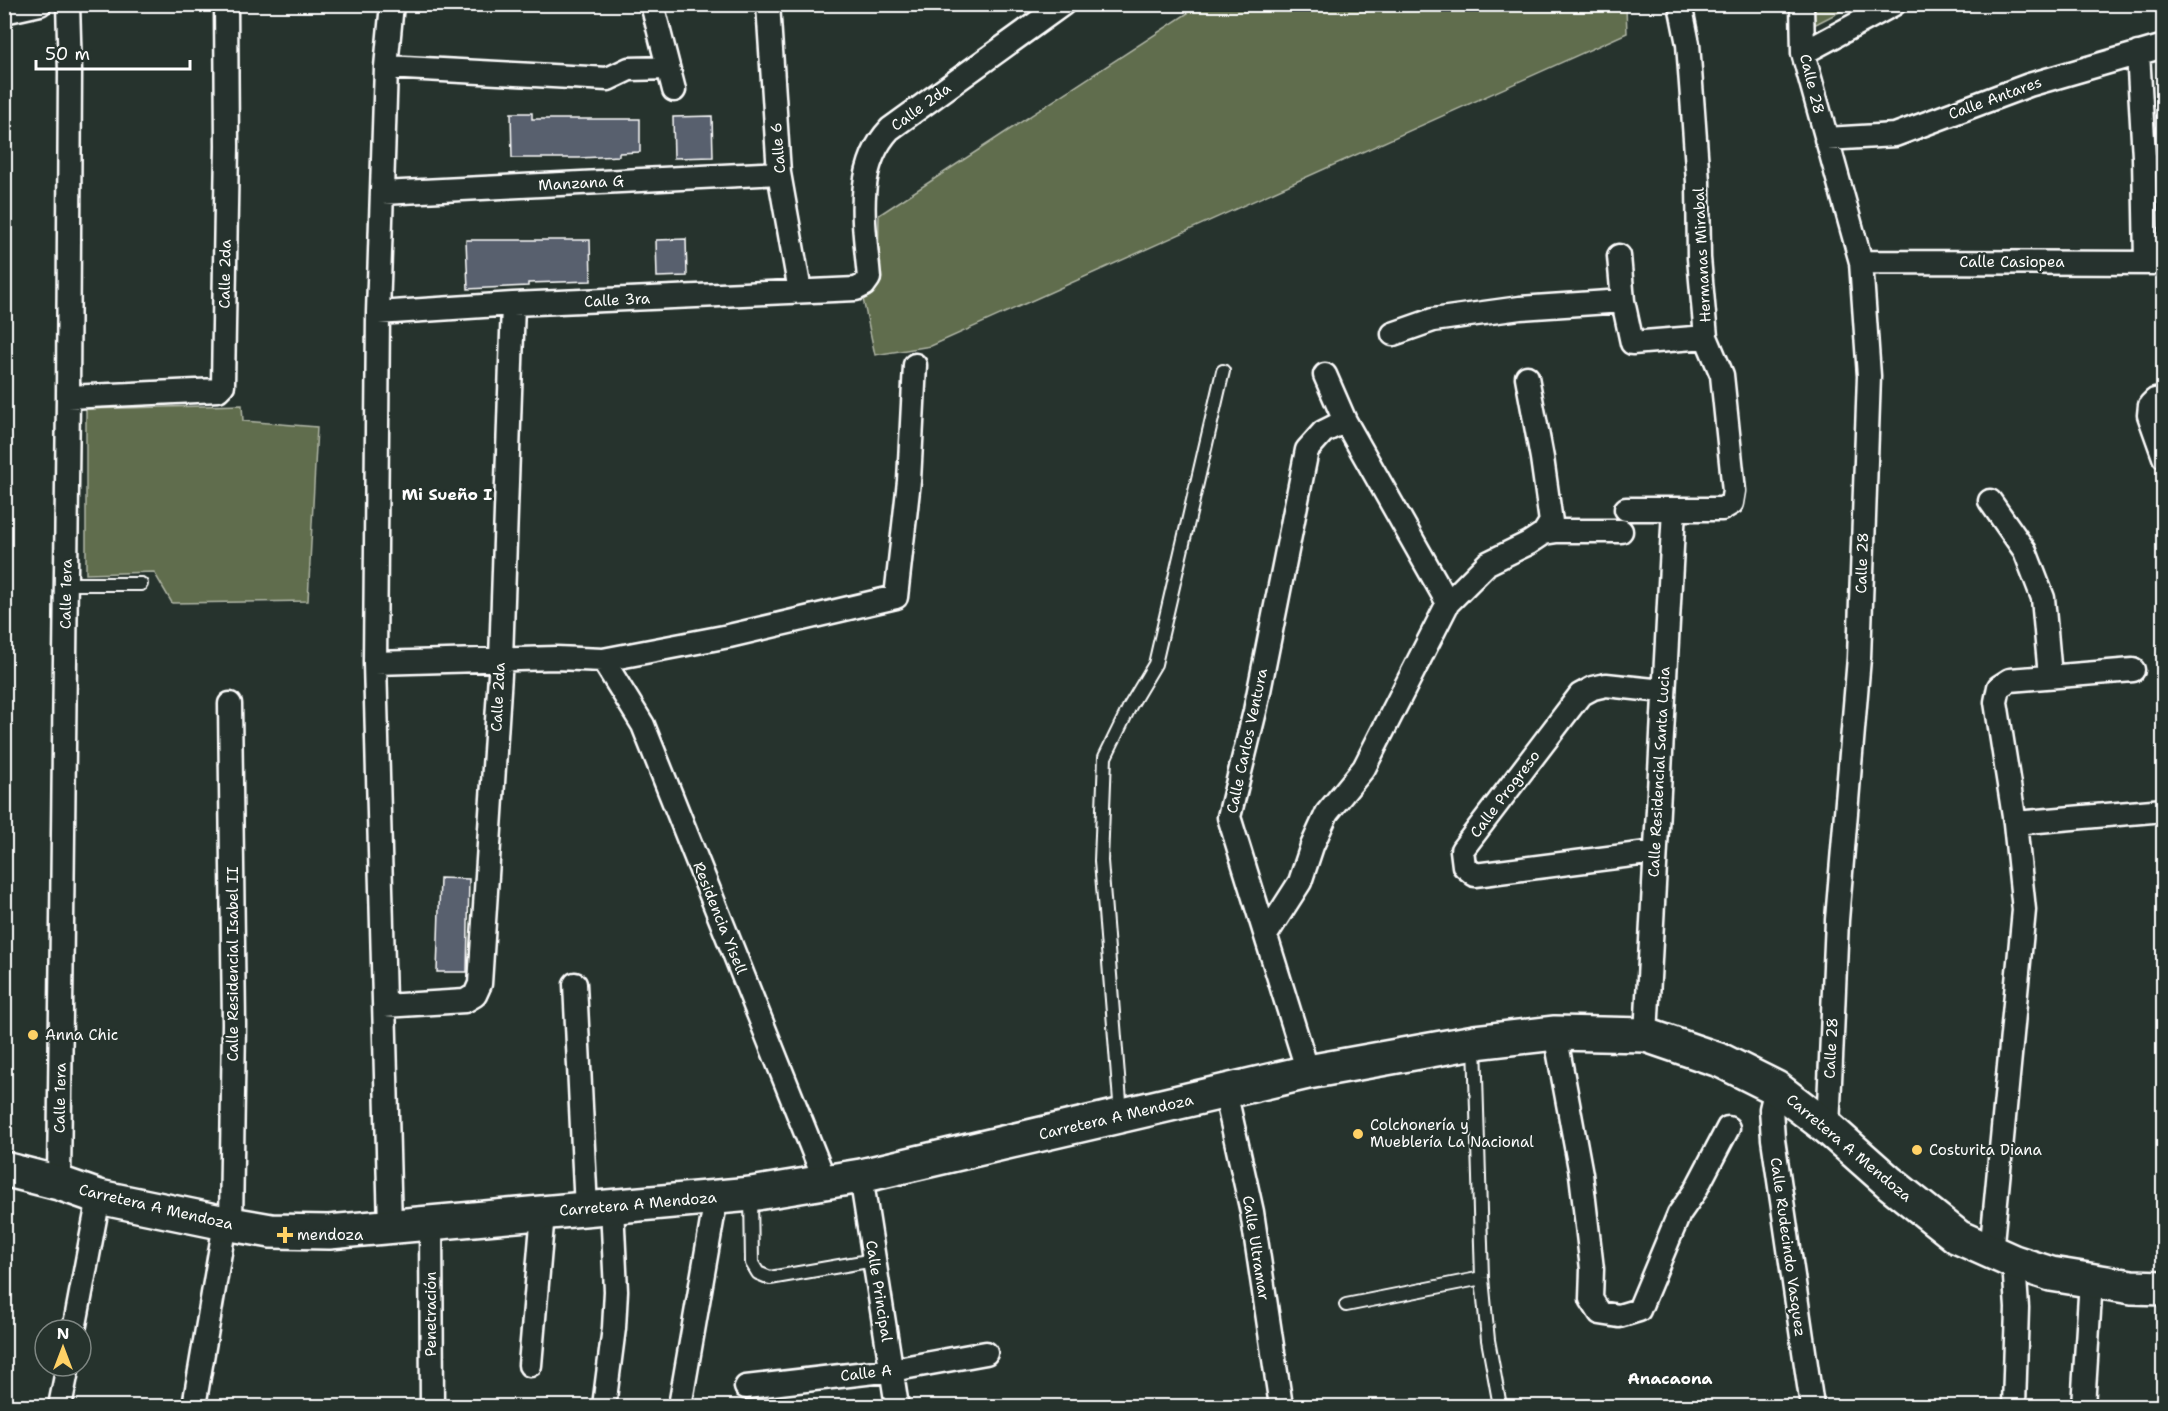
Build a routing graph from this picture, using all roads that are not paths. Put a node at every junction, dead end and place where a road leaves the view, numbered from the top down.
1 (40, 4) edge
2 (68, 4) edge
3 (226, 4) edge
4 (392, 4) edge
5 (652, 4) edge
6 (768, 4) edge
7 (1063, 4) edge
8 (1680, 4) edge
9 (1802, 4) edge
10 (1894, 4) edge
11 (4, 12) edge
12 (2163, 46) edge
13 (1803, 53) junction
14 (2138, 53) junction
15 (386, 67) junction
16 (1826, 139) junction
17 (2154, 156) edge
18 (779, 173) junction
19 (382, 193) junction
20 (1619, 256) dead end
21 (1861, 262) junction
22 (2155, 263) edge
23 (856, 289) joint
24 (800, 291) junction
25 (1623, 301) junction
26 (513, 304) junction
27 (378, 313) junction
28 (1393, 334) dead end
29 (1706, 337) junction
30 (915, 364) dead end
31 (1223, 371) dead end
32 (1325, 375) dead end
33 (1527, 377) dead end
34 (68, 397) junction
35 (2157, 402) edge
36 (1345, 421) junction
37 (2163, 457) edge
38 (1990, 501) dead end
39 (1626, 509) dead end
40 (1674, 509) junction
41 (1621, 531) dead end
42 (1544, 533) junction
43 (66, 584) junction
44 (141, 584) dead end
45 (1448, 603) junction
46 (501, 659) junction
47 (603, 660) junction
48 (375, 663) junction
49 (2133, 670) dead end
50 (2050, 676) junction
51 (1663, 691) junction
52 (230, 704) dead end
53 (2163, 810) edge
54 (2015, 823) junction
55 (1655, 852) junction
56 (1266, 935) junction
57 (575, 984) dead end
58 (384, 1006) junction
59 (1555, 1033) junction
60 (1646, 1035) junction
61 (1475, 1042) junction
62 (1308, 1072) junction
63 (1776, 1088) junction
64 (1225, 1091) junction
65 (1121, 1115) junction
66 (1728, 1128) dead end
67 (1828, 1128) junction
68 (4, 1169) edge
69 (861, 1176) junction
70 (825, 1181) junction
71 (59, 1183) junction
72 (751, 1194) junction
73 (99, 1197) junction
74 (716, 1198) junction
75 (599, 1208) junction
76 (543, 1213) junction
77 (431, 1222) junction
78 (228, 1223) junction
79 (390, 1226) junction
80 (2003, 1258) junction
81 (874, 1260) junction
82 (1482, 1278) junction
83 (2091, 1280) junction
84 (2163, 1288) edge
85 (1346, 1305) dead end
86 (76, 1318) edge
87 (986, 1353) dead end
88 (530, 1365) dead end
89 (892, 1370) junction
90 (66, 1378) edge
91 (746, 1387) dead end
92 (60, 1407) edge
93 (194, 1407) edge
94 (432, 1407) edge
95 (604, 1407) edge
96 (680, 1407) edge
97 (897, 1407) edge
98 (1281, 1407) edge
99 (1500, 1407) edge
100 (1812, 1407) edge
101 (2014, 1407) edge
102 (2083, 1407) edge

1 - 11 street
2 - 34 street, Calle 1era
3 - 34 street, Calle 2da
4 - 15 street
5 - 15 street
6 - 18 street, Calle 6
7 - 23 street, Calle 2da
8 - 29 street, Hermanas Mirabal
9 - 13 street, Calle 28
10 - 13 street
12 - 14 street, Calle Antares
13 - 16 street, Calle 28
14 - 16 street, Calle Antares
14 - 17 street
15 - 19 street
16 - 21 street, Calle 28
17 - 22 street
18 - 19 street, Manzana G
18 - 24 street, Calle 6
19 - 27 street
20 - 25 street
21 - 22 street, Calle Casiopea
21 - 67 street, Calle 28
23 - 24 street, Calle 3ra
24 - 26 street, Calle 3ra
25 - 28 street
25 - 29 street
26 - 27 street, Calle 3ra
26 - 46 street, Calle 2da
27 - 48 street
29 - 40 street, Hermanas Mirabal
30 - 47 street
31 - 65 lane
32 - 36 street
33 - 42 street
34 - 43 street, Calle 1era
35 - 37 street
36 - 45 street
36 - 56 street, Calle Carlos Ventura
38 - 50 street
39 - 40 street
40 - 51 street, Calle Residencial Santa Lucia
41 - 42 street
42 - 45 street
43 - 44 lane
43 - 71 street, Calle 1era
45 - 56 street
46 - 47 street
46 - 48 street
46 - 58 street, Calle 2da
47 - 70 street, Residencia Yisell
48 - 58 street
49 - 50 street
50 - 54 street
51 - 55 street, Calle Residencial Santa Lucia
51 - 55 street, Calle Progreso
52 - 78 street, Calle Residencial Isabel II
53 - 54 street
54 - 80 street
55 - 60 street, Calle Residencial Santa Lucia
56 - 62 street, Calle Carlos Ventura
57 - 75 street
58 - 79 street
59 - 60 street, Carretera A Mendoza
59 - 61 street, Carretera A Mendoza
59 - 66 street
60 - 63 street, Carretera A Mendoza
61 - 62 street, Carretera A Mendoza
61 - 82 lane
62 - 64 street, Carretera A Mendoza
63 - 67 street, Carretera A Mendoza
63 - 100 street, Calle Rudecindo Vasquez
64 - 65 street, Carretera A Mendoza
64 - 98 street, Calle Ultramar
65 - 69 street, Carretera A Mendoza
67 - 80 street, Carretera A Mendoza
68 - 71 street, Carretera A Mendoza
69 - 70 street, Carretera A Mendoza
69 - 81 street, Calle Principal
70 - 72 street, Carretera A Mendoza
71 - 73 street, Carretera A Mendoza
72 - 74 street, Carretera A Mendoza
72 - 81 lane
73 - 78 street, Carretera A Mendoza
73 - 86 street
74 - 75 street, Carretera A Mendoza
74 - 96 street
75 - 76 street, Carretera A Mendoza
75 - 95 street
76 - 77 street, Carretera A Mendoza
76 - 88 street
77 - 79 street, Carretera A Mendoza
77 - 94 street, Penetración
78 - 79 street, Carretera A Mendoza
78 - 93 street, Calle Residencial Isabel II
80 - 83 street, Carretera A Mendoza
80 - 101 street
81 - 89 street, Calle Principal
82 - 85 lane
82 - 99 lane
83 - 84 street, Carretera A Mendoza
83 - 102 street
87 - 89 street, Calle A
89 - 91 street, Calle A
89 - 97 street, Calle Principal
90 - 92 street

